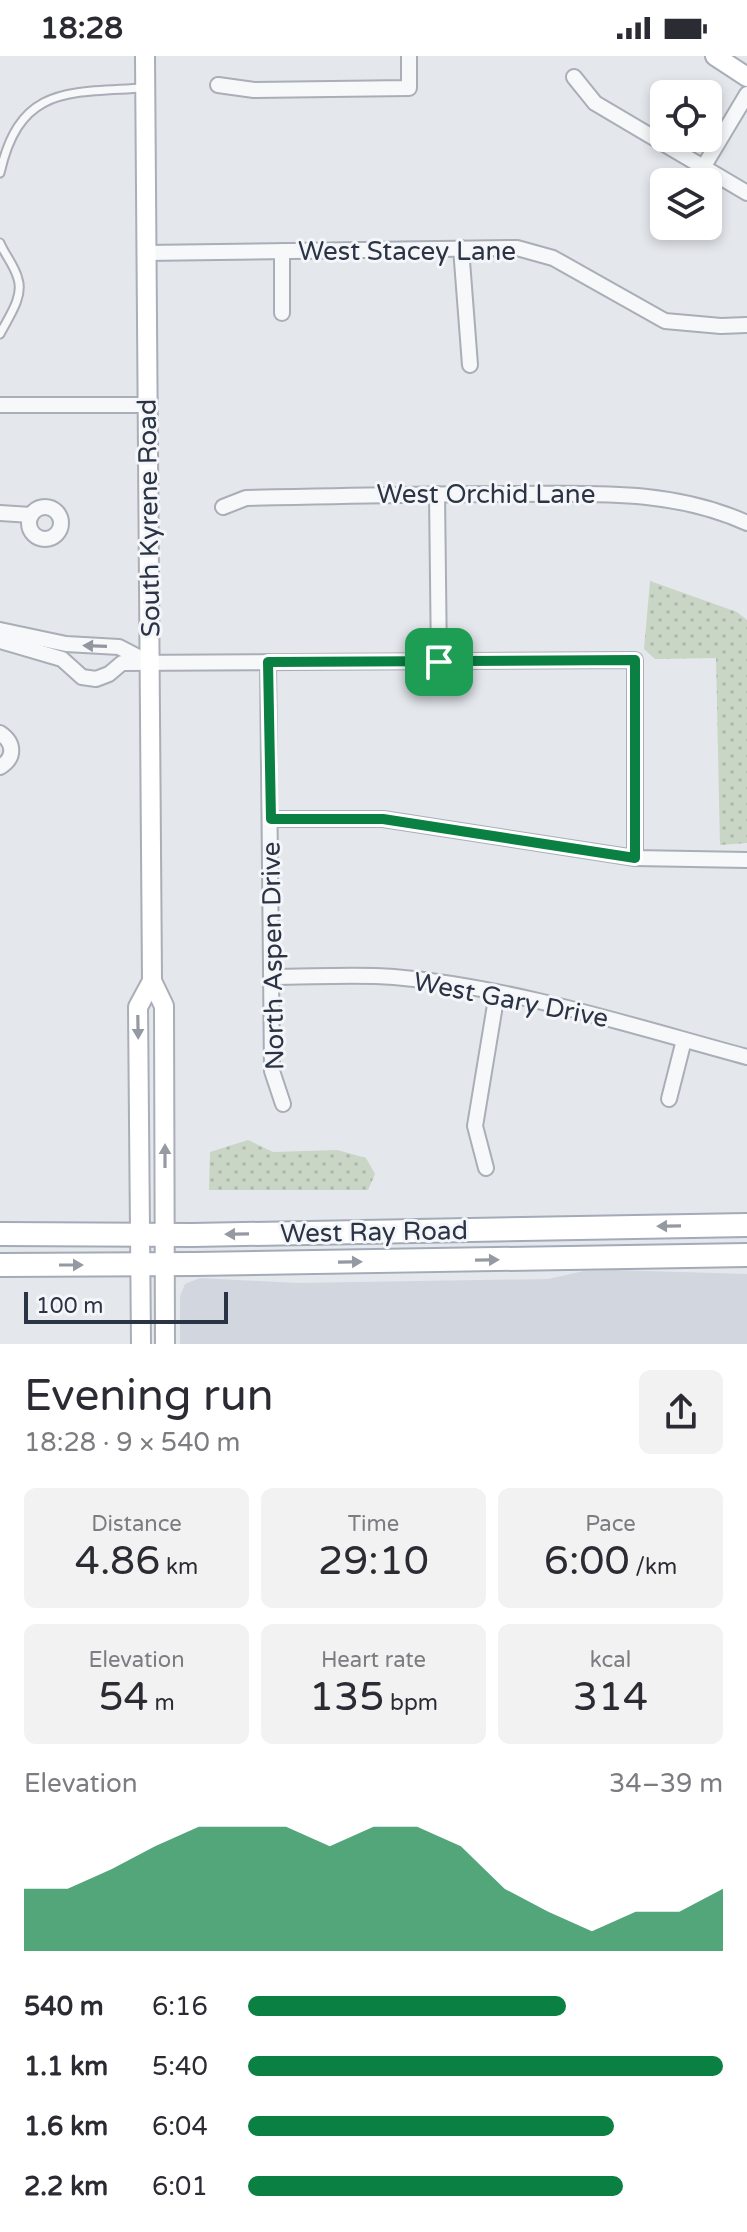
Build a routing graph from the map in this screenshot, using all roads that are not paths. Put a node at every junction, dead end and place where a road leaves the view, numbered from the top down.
1 (145, 56) edge
2 (409, 56) edge
3 (715, 56) edge
4 (574, 77) dead end
5 (747, 77) edge
6 (218, 85) dead end
7 (145, 87) junction
8 (747, 94) edge
9 (704, 166) junction
10 (0, 173) edge
11 (747, 193) edge
12 (0, 243) edge
13 (461, 248) junction
14 (282, 251) junction
15 (145, 253) junction
16 (282, 313) dead end
17 (747, 325) edge
18 (0, 334) edge
19 (470, 365) dead end
20 (0, 405) edge
21 (147, 405) junction
22 (437, 494) junction
23 (223, 507) dead end
24 (0, 513) edge
25 (31, 515) dead end
26 (747, 523) edge
27 (0, 630) edge
28 (0, 641) edge
29 (66, 644) junction
30 (62, 659) junction
31 (268, 662) junction
32 (439, 662) junction
33 (150, 663) junction
34 (0, 733) edge
35 (0, 767) edge
36 (271, 819) junction
37 (635, 858) junction
38 (747, 860) edge
39 (272, 977) junction
40 (152, 981) junction
41 (497, 993) junction
42 (684, 1040) junction
43 (747, 1057) edge
44 (669, 1099) dead end
45 (283, 1104) dead end
46 (486, 1168) dead end
47 (747, 1225) edge
48 (560, 1228) junction
49 (0, 1234) edge
50 (141, 1234) junction
51 (165, 1234) junction
52 (747, 1255) edge
53 (562, 1259) junction
54 (165, 1264) junction
55 (0, 1265) edge
56 (141, 1265) junction
57 (141, 1344) edge
58 (165, 1344) edge

1 - 7 main road, South Kyrene Road
2 - 6 street
3 - 5 main road
4 - 9 street
7 - 10 lane
7 - 15 main road, South Kyrene Road
8 - 9 street
9 - 11 street
12 - 18 lane
13 - 14 street, West Stacey Lane
13 - 17 street, West Stacey Lane
13 - 19 street
14 - 15 street, West Stacey Lane
14 - 16 street
15 - 21 main road, South Kyrene Road
20 - 21 street
21 - 33 main road, South Kyrene Road
22 - 23 street, West Orchid Lane
22 - 26 street, West Orchid Lane
22 - 32 street
24 - 25 street
27 - 29 street
28 - 30 street
29 - 30 lane
33 -> 29 street
30 - 33 street
31 - 32 street
31 - 33 street
31 - 36 street, North Aspen Drive
32 - 37 street
33 - 40 main road, South Kyrene Road
34 - 35 street
36 - 37 street
36 - 39 street, North Aspen Drive
37 - 38 street
39 - 41 street, West Gary Drive
39 - 45 street, North Aspen Drive
40 -> 50 main road, South Kyrene Road
51 -> 40 main road, South Kyrene Road
41 - 42 street, West Gary Drive
41 - 46 street
42 - 43 street, West Gary Drive
42 - 44 street
47 -> 48 main road, West Ray Road
48 -> 51 main road, West Ray Road
48 - 53 lane
49 - 50 main road, West Ray Road
50 - 51 main road, West Ray Road
50 - 56 main road, South Kyrene Road
51 - 54 main road, South Kyrene Road
52 - 53 main road, West Ray Road
54 -> 53 main road, West Ray Road
54 - 56 main road, West Ray Road
54 - 58 main road, South Kyrene Road
55 -> 56 main road, West Ray Road
56 - 57 main road, South Kyrene Road

